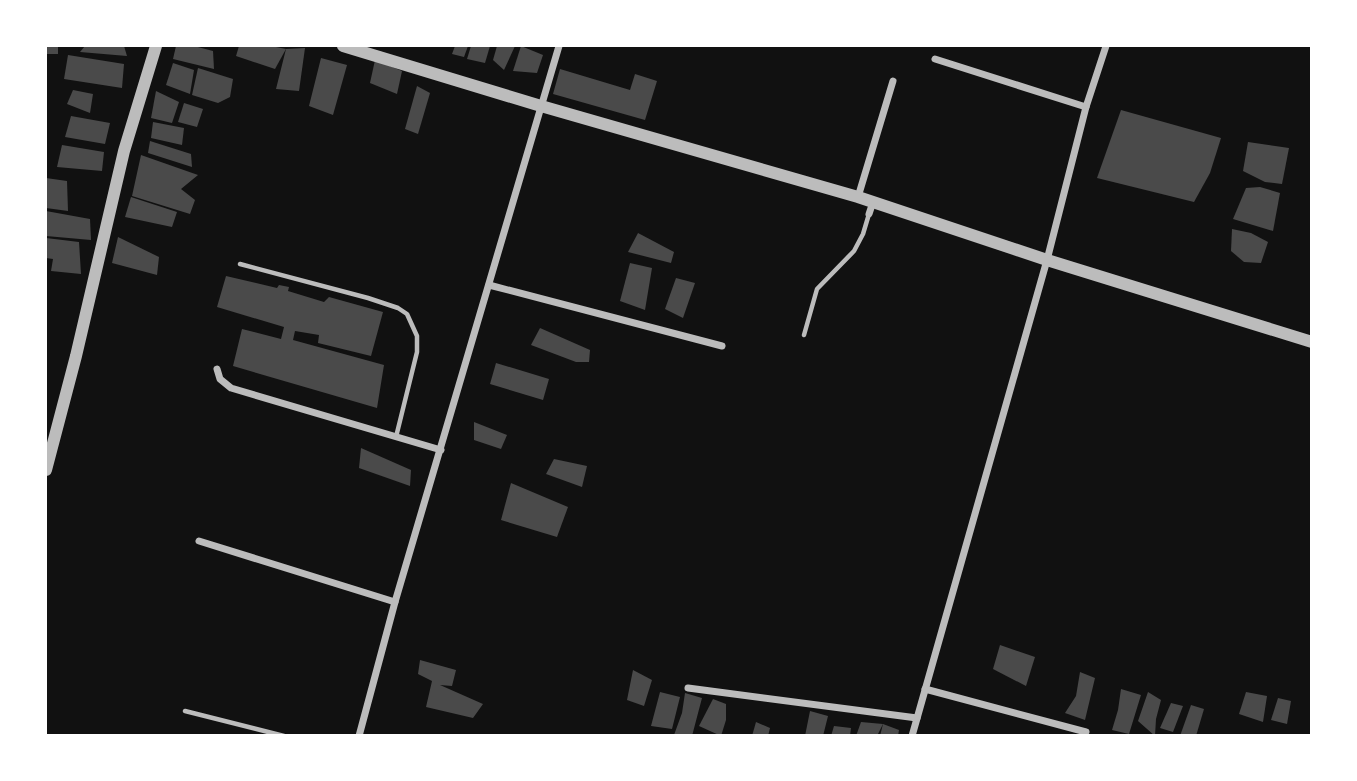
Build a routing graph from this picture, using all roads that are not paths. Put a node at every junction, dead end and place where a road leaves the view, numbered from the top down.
1 (156, 46) edge
2 (343, 46) edge
3 (559, 46) edge
4 (1106, 46) edge
5 (935, 59) dead end
6 (893, 81) dead end
7 (541, 106) junction
8 (1086, 107) junction
9 (858, 197) junction
10 (871, 208) junction
11 (1047, 260) junction
12 (240, 264) dead end
13 (489, 285) junction
14 (804, 335) dead end
15 (1311, 342) edge
16 (722, 346) dead end
17 (216, 369) dead end
18 (396, 438) junction
19 (441, 450) junction
20 (46, 471) edge
21 (199, 541) dead end
22 (395, 602) junction
23 (688, 688) dead end
24 (925, 689) junction
25 (185, 712) dead end
26 (917, 718) junction
27 (1086, 732) dead end
28 (284, 736) edge
29 (359, 736) edge
30 (912, 736) edge

1 - 20 street
2 - 7 street
3 - 7 street
4 - 8 street
5 - 8 street
6 - 9 street
7 - 9 street
7 - 13 street
8 - 11 street
9 - 10 street
10 - 11 street
10 - 14 lane
11 - 15 street
11 - 24 street
12 - 18 lane
13 - 16 street
13 - 19 street
17 - 18 street
18 - 19 street
19 - 22 street
21 - 22 street
22 - 29 street
23 - 26 street
24 - 26 street
24 - 27 street
25 - 28 lane
26 - 30 street

